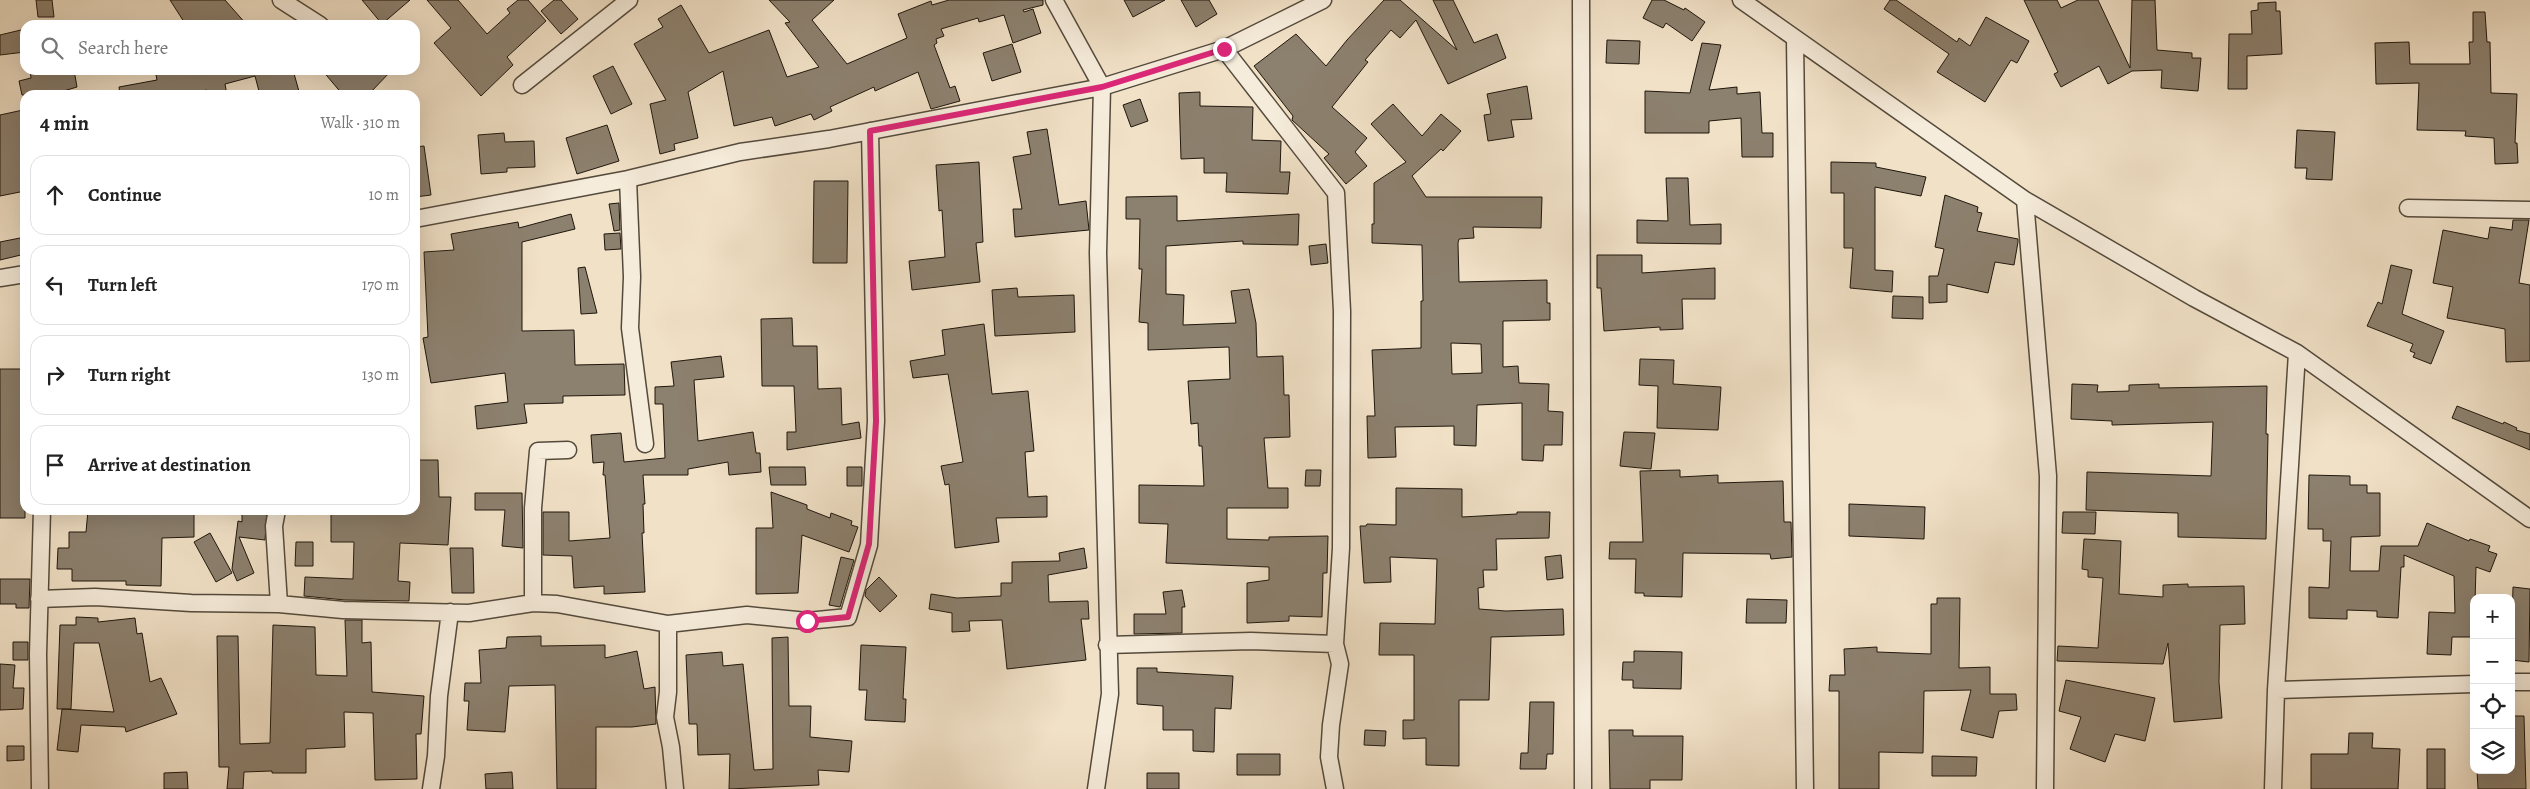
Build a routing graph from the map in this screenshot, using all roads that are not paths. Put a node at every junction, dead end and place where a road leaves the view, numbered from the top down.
1 (629, 0) edge
2 (1054, 0) edge
3 (1322, 0) edge
4 (1581, 0) edge
5 (1740, 0) edge
6 (287, 2) edge
7 (313, 20) edge
8 (1795, 39) junction
9 (1224, 49) junction
10 (522, 85) dead end
11 (1102, 87) junction
12 (870, 131) junction
13 (628, 179) junction
14 (2026, 200) junction
15 (2408, 208) dead end
16 (2530, 210) edge
17 (420, 218) edge
18 (20, 275) edge
19 (0, 278) edge
20 (2297, 353) junction
21 (645, 444) dead end
22 (568, 450) dead end
23 (42, 515) edge
24 (276, 515) edge
25 (2530, 519) edge
26 (39, 599) junction
27 (533, 603) junction
28 (279, 604) junction
29 (450, 612) junction
30 (668, 624) junction
31 (1335, 644) junction
32 (1107, 645) junction
33 (2515, 682) edge
34 (2530, 682) edge
35 (2470, 684) edge
36 (2276, 690) junction
37 (1100, 787) edge
38 (40, 789) edge
39 (431, 789) edge
40 (675, 789) edge
41 (1335, 789) edge
42 (1583, 789) edge
43 (1805, 789) edge
44 (2045, 789) edge
45 (2273, 789) edge

1 - 10 street
2 - 11 street
3 - 9 street
4 - 42 street
5 - 8 street
6 - 7 street
8 - 14 street
8 - 43 street
9 - 11 street
9 - 31 street
11 - 12 street
11 - 32 street
12 - 13 street
12 - 30 street
13 - 17 street
13 - 21 street
14 - 20 street
14 - 44 street
15 - 16 street
18 - 19 street
20 - 25 street
20 - 36 street
22 - 27 street
23 - 26 street
24 - 28 street
26 - 28 street
26 - 38 street
27 - 29 street
27 - 30 street
28 - 29 street
29 - 39 street
30 - 40 street
31 - 32 street
31 - 41 street
32 - 37 street
33 - 34 street
35 - 36 street
36 - 45 street

